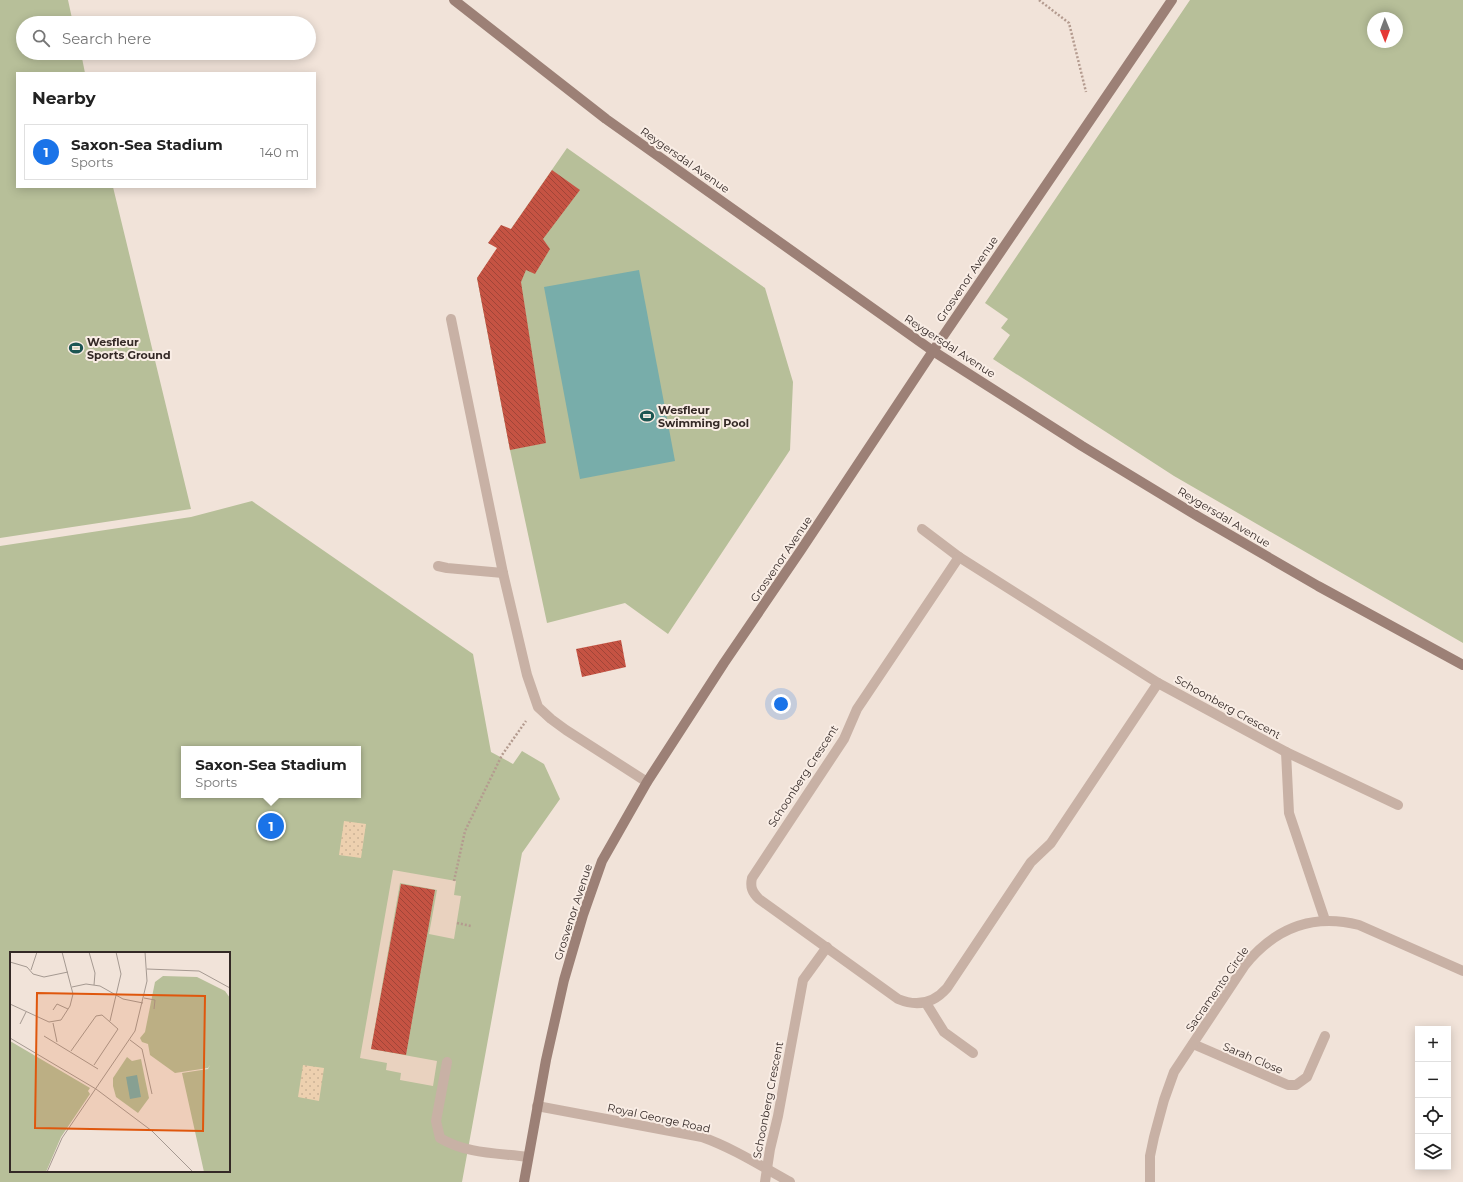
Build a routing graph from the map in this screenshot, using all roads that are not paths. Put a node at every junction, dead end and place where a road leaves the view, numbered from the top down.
1 (454, 0) edge
2 (1172, 0) edge
3 (451, 319) dead end
4 (933, 351) junction
5 (922, 529) dead end
6 (959, 557) junction
7 (438, 566) dead end
8 (503, 573) junction
9 (1463, 664) edge
10 (1158, 683) junction
11 (1286, 752) junction
12 (647, 782) junction
13 (1398, 805) dead end
14 (1325, 920) junction
15 (827, 947) junction
16 (1463, 971) edge
17 (926, 1003) junction
18 (1325, 1036) dead end
19 (1193, 1044) junction
20 (973, 1053) dead end
21 (447, 1062) dead end
22 (537, 1106) junction
23 (528, 1157) junction
24 (767, 1169) junction
25 (524, 1182) edge
26 (765, 1182) edge
27 (790, 1182) edge
28 (1150, 1182) edge

1 - 4 street, Reygersdal Avenue
2 - 4 street, Grosvenor Avenue
3 - 8 street
4 - 9 street, Reygersdal Avenue
4 - 12 street, Grosvenor Avenue
5 - 6 street, Schoonberg Crescent
6 - 10 street, Schoonberg Crescent
6 - 15 street, Schoonberg Crescent
7 - 8 street
8 - 12 street
10 - 11 street, Schoonberg Crescent
10 - 17 street, Schoonberg Crescent
11 - 13 street, Schoonberg Crescent
11 - 14 street, Schoonberg Crescent
12 - 22 street, Grosvenor Avenue
14 - 16 street, Sacramento Circle
14 - 19 street, Sacramento Circle
15 - 17 street, Schoonberg Crescent
15 - 24 street, Schoonberg Crescent
17 - 20 street
18 - 19 street, Sarah Close
19 - 28 street, Sacramento Circle
21 - 23 street
22 - 23 street, Grosvenor Avenue
22 - 24 street, Royal George Road
23 - 25 street, Grosvenor Avenue
24 - 26 street, Schoonberg Crescent
24 - 27 street, Royal George Road

